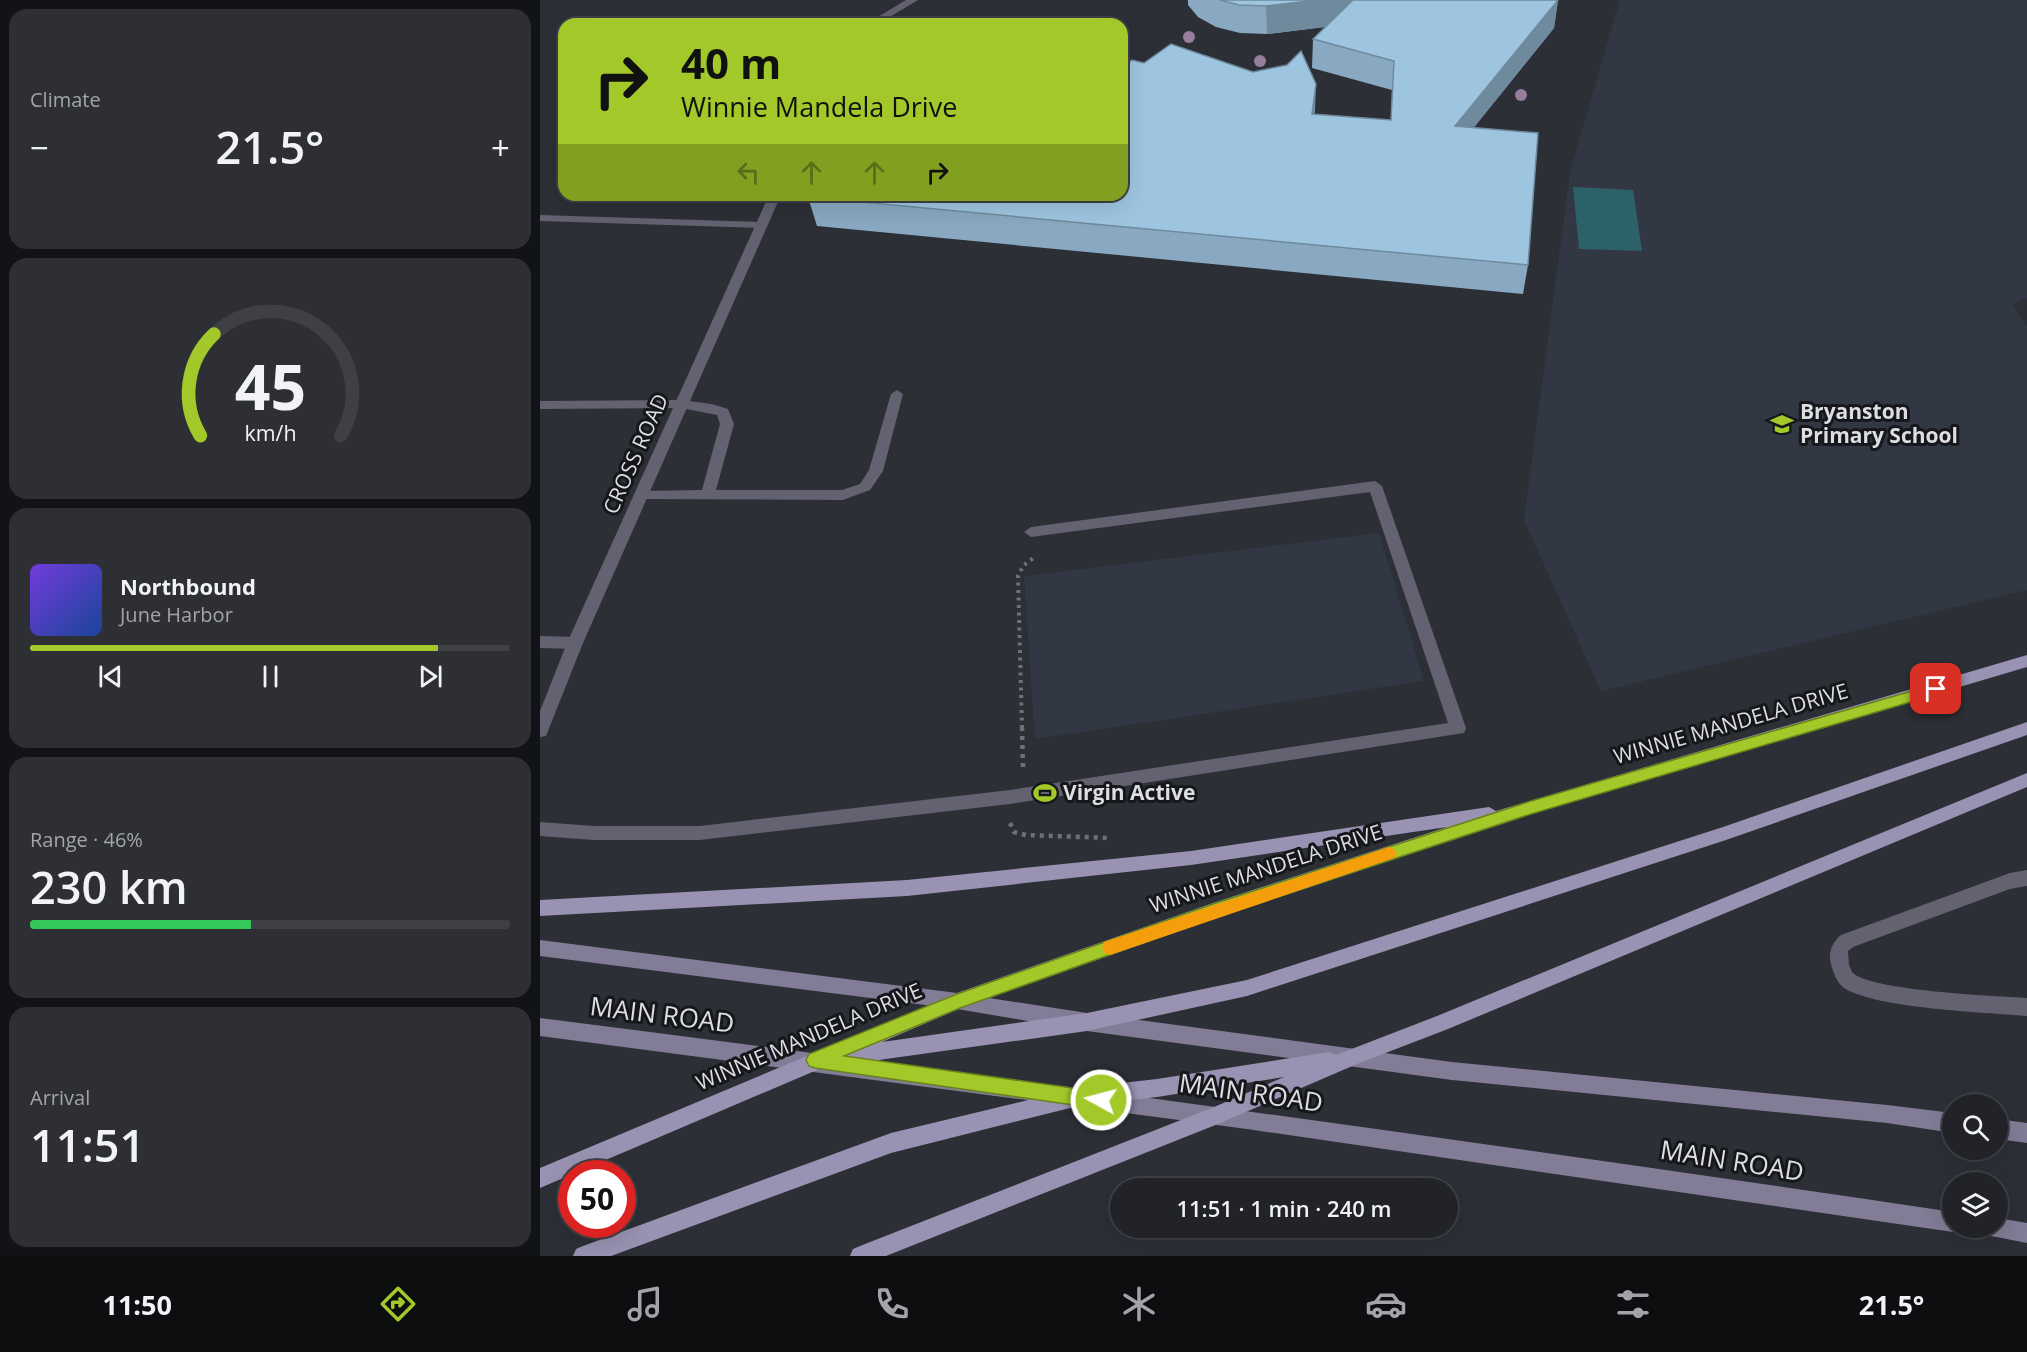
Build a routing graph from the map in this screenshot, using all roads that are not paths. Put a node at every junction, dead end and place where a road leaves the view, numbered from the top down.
1 (913, 0) edge
2 (882, 18) edge
3 (772, 201) edge
4 (540, 218) edge
5 (762, 225) junction
6 (897, 394) dead end
7 (681, 404) junction
8 (540, 405) edge
9 (708, 495) junction
10 (641, 496) junction
11 (1031, 532) dead end
12 (540, 642) edge
13 (575, 643) junction
14 (2027, 661) edge
15 (2027, 728) edge
16 (540, 731) edge
17 (2027, 780) edge
18 (1531, 807) junction
19 (540, 829) edge
20 (2027, 878) edge
21 (540, 908) edge
22 (540, 948) edge
23 (957, 1002) junction
24 (2027, 1007) edge
25 (1087, 1022) junction
26 (540, 1027) edge
27 (1352, 1058) junction
28 (815, 1060) junction
29 (1078, 1097) junction
30 (1218, 1115) junction
31 (1942, 1122) edge
32 (2008, 1131) edge
33 (2027, 1133) edge
34 (540, 1178) edge
35 (1942, 1220) edge
36 (2008, 1230) edge
37 (2027, 1233) edge
38 (583, 1256) edge
39 (860, 1256) edge

1 - 2 street
3 - 5 street, CROSS ROAD
4 - 5 street
5 - 7 street, CROSS ROAD
6 - 9 street
7 - 8 street
7 - 9 street
7 - 10 street, CROSS ROAD
9 - 10 street
10 - 13 street, CROSS ROAD
11 - 19 street
12 - 13 street
13 - 16 street, CROSS ROAD
14 - 18 main road, WINNIE MANDELA DRIVE
15 - 25 main road
17 - 27 main road
18 - 21 main road
18 - 23 main road, WINNIE MANDELA DRIVE
20 - 24 street
22 - 23 main road
23 - 25 main road
23 - 28 main road, WINNIE MANDELA DRIVE
25 - 27 main road
25 - 28 main road
26 - 28 main road, MAIN ROAD
27 - 29 main road
27 - 30 main road
27 - 31 main road
28 - 29 main road, MAIN ROAD
28 - 34 main road, WINNIE MANDELA DRIVE
29 - 30 main road, MAIN ROAD
29 - 38 main road
30 - 35 main road, MAIN ROAD
30 - 39 main road
32 - 33 main road
36 - 37 main road

